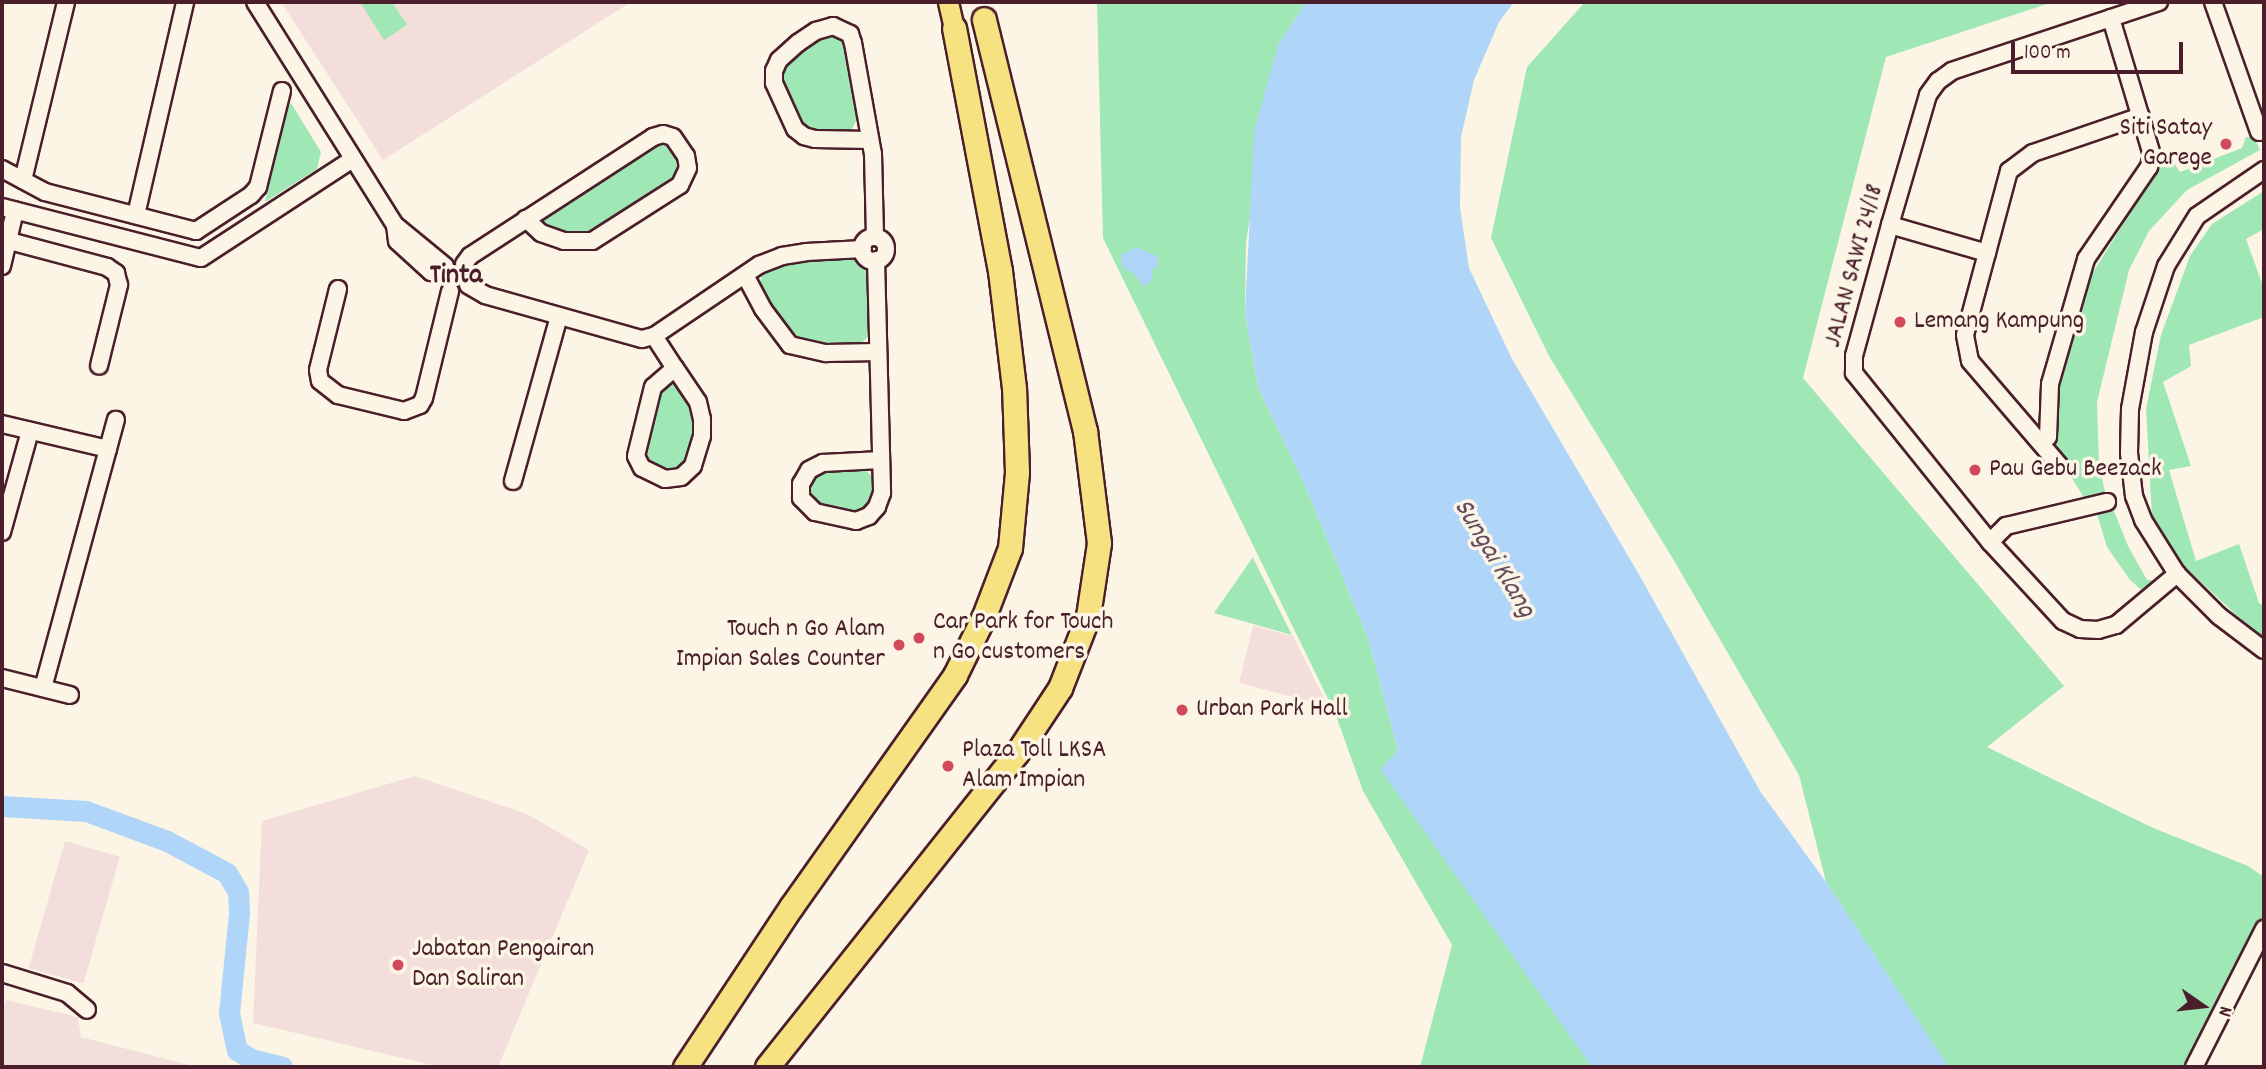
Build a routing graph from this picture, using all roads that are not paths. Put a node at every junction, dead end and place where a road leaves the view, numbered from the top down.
1 (66, 2) edge
2 (186, 2) edge
3 (255, 2) edge
4 (948, 2) edge
5 (2159, 2) edge
6 (2213, 2) edge
7 (982, 11) edge
8 (2111, 18) junction
9 (954, 28) joint
10 (282, 91) dead end
11 (2141, 116) junction
12 (2259, 132) dead end
13 (870, 140) junction
14 (353, 159) junction
15 (2, 169) edge
16 (2264, 170) edge
17 (23, 180) junction
18 (8, 209) edge
19 (136, 215) junction
20 (526, 219) junction
21 (395, 225) junction
22 (1890, 225) junction
23 (875, 237) junction
24 (5, 240) edge
25 (863, 249) junction
26 (1987, 253) junction
27 (876, 260) junction
28 (464, 264) junction
29 (2, 266) edge
30 (441, 266) junction
31 (745, 275) junction
32 (468, 285) junction
33 (338, 289) dead end
34 (450, 291) junction
35 (559, 316) junction
36 (654, 336) junction
37 (878, 352) junction
38 (99, 366) dead end
39 (675, 368) junction
40 (116, 420) dead end
41 (2, 424) edge
42 (30, 430) junction
43 (2041, 443) junction
44 (108, 449) junction
45 (881, 460) junction
46 (2060, 466) dead end
47 (513, 481) dead end
48 (2107, 502) dead end
49 (5, 509) edge
50 (2, 532) edge
51 (1990, 541) junction
52 (2177, 574) junction
53 (2264, 650) edge
54 (2, 678) edge
55 (43, 688) junction
56 (70, 695) dead end
57 (2264, 929) edge
58 (2, 973) edge
59 (87, 1010) dead end
60 (685, 1067) edge
61 (767, 1067) edge
62 (2194, 1067) edge

1 - 17 street
2 - 19 street
3 - 14 street
4 - 9 main road
5 - 8 street, JALAN SAWI 24/18
6 - 12 street
7 - 61 highway
8 - 11 street
8 - 22 street, JALAN SAWI 24/18
9 - 60 highway
10 - 19 street
11 - 26 street
11 - 43 street
13 - 13 street
13 - 23 street
14 - 18 street
14 - 21 street
15 - 17 street
16 - 52 street
17 - 19 street
18 - 24 street
20 - 20 street
20 - 28 street
21 - 30 street
21 - 30 street
22 - 26 street
22 - 51 street, JALAN SAWI 24/18
23 - 25 street
23 - 27 street
24 - 29 street
24 - 38 street
25 - 27 street
25 - 31 street
26 - 43 street
27 - 37 street
28 - 30 street
28 - 32 street
30 - 34 street
31 - 36 street
31 - 37 street
32 - 34 street
32 - 35 street
33 - 34 street
35 - 36 street
35 - 47 street
36 - 39 street
37 - 45 street
39 - 39 street
40 - 44 street
41 - 42 street
42 - 44 street
42 - 49 street
43 - 46 street
44 - 55 street
45 - 45 street
48 - 51 street
49 - 50 street
51 - 52 street, JALAN SAWI 24/18
52 - 53 street
54 - 55 street
55 - 56 street
57 - 62 street
58 - 59 street

